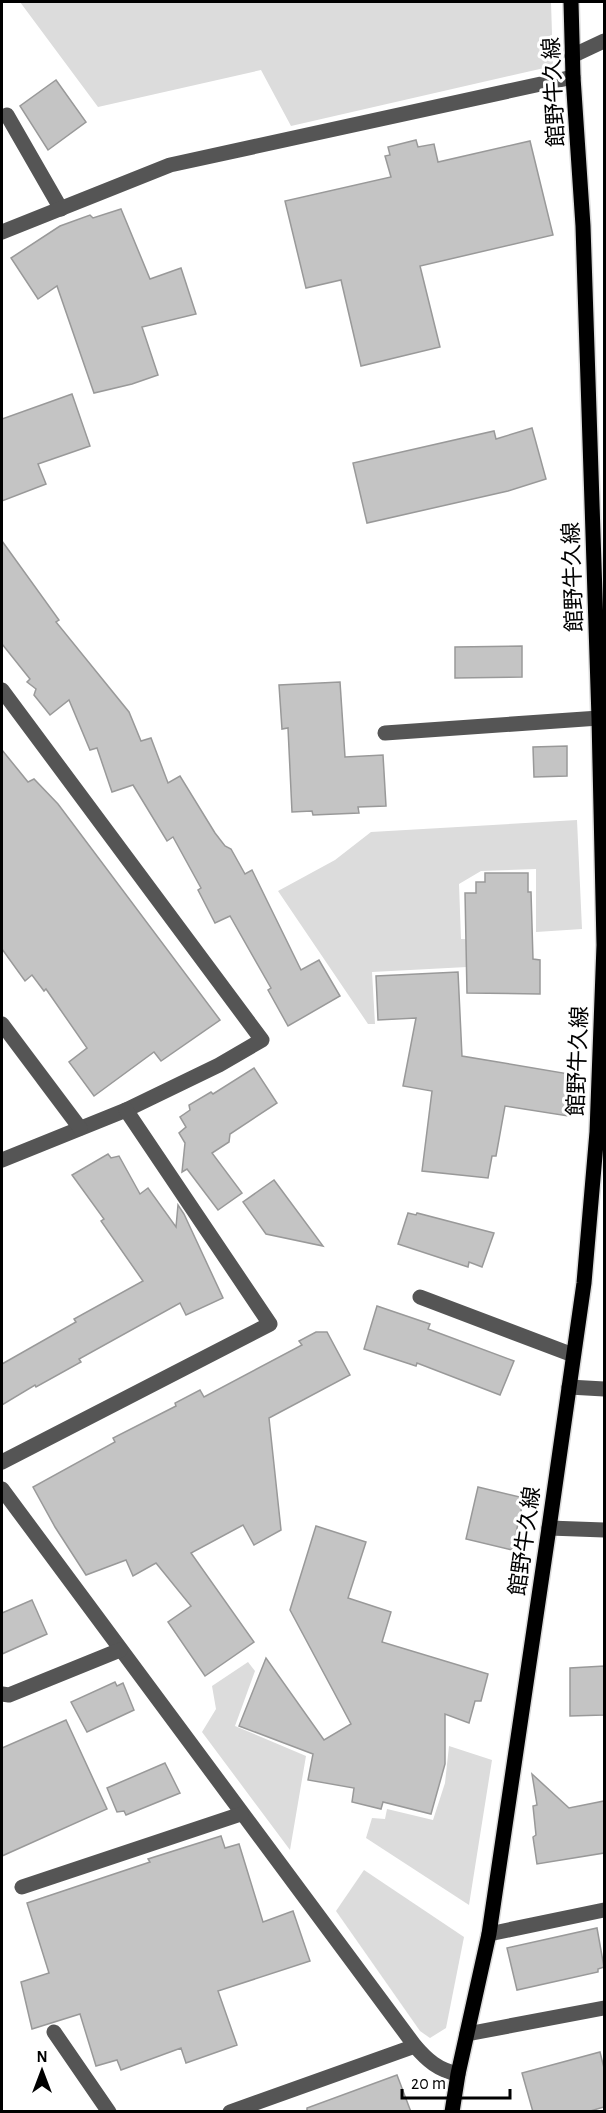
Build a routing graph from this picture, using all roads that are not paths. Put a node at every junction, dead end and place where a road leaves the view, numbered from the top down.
1 (571, 2) edge
2 (604, 41) edge
3 (572, 56) junction
4 (573, 77) junction
5 (7, 115) dead end
6 (61, 209) junction
7 (2, 232) edge
8 (2, 690) edge
9 (599, 718) junction
10 (385, 733) dead end
11 (604, 945) edge
12 (2, 1024) edge
13 (126, 1110) junction
14 (80, 1128) junction
15 (2, 1160) edge
16 (420, 1297) dead end
17 (573, 1355) junction
18 (569, 1387) junction
19 (604, 1389) edge
20 (2, 1462) edge
21 (2, 1489) edge
22 (549, 1528) junction
23 (604, 1530) edge
24 (120, 1650) junction
25 (2, 1694) edge
26 (241, 1814) junction
27 (22, 1887) dead end
28 (604, 1910) edge
29 (489, 1934) junction
30 (604, 2008) edge
31 (54, 2032) dead end
32 (466, 2034) junction
33 (415, 2046) junction
34 (458, 2074) junction
35 (109, 2112) edge
36 (230, 2112) edge
37 (452, 2112) edge

1 - 3 main road, 館野牛久線
2 - 3 street
3 - 4 main road, 館野牛久線
4 - 6 street
4 - 9 main road, 館野牛久線
5 - 6 street
6 - 7 street
8 - 13 street
9 - 10 street
9 - 11 main road, 館野牛久線
11 - 17 main road, 館野牛久線
12 - 14 street
13 - 14 street
13 - 20 street
14 - 15 street
16 - 17 street
17 - 18 main road, 館野牛久線
18 - 19 street
18 - 22 main road, 館野牛久線
21 - 24 street
22 - 23 street
22 - 29 main road, 館野牛久線
24 - 25 street
24 - 26 street
26 - 27 street
26 - 33 street
28 - 29 street
29 - 32 main road, 館野牛久線
30 - 32 street
31 - 35 street
32 - 34 main road, 館野牛久線
33 - 34 street
33 - 36 street
34 - 37 main road, 館野牛久線

